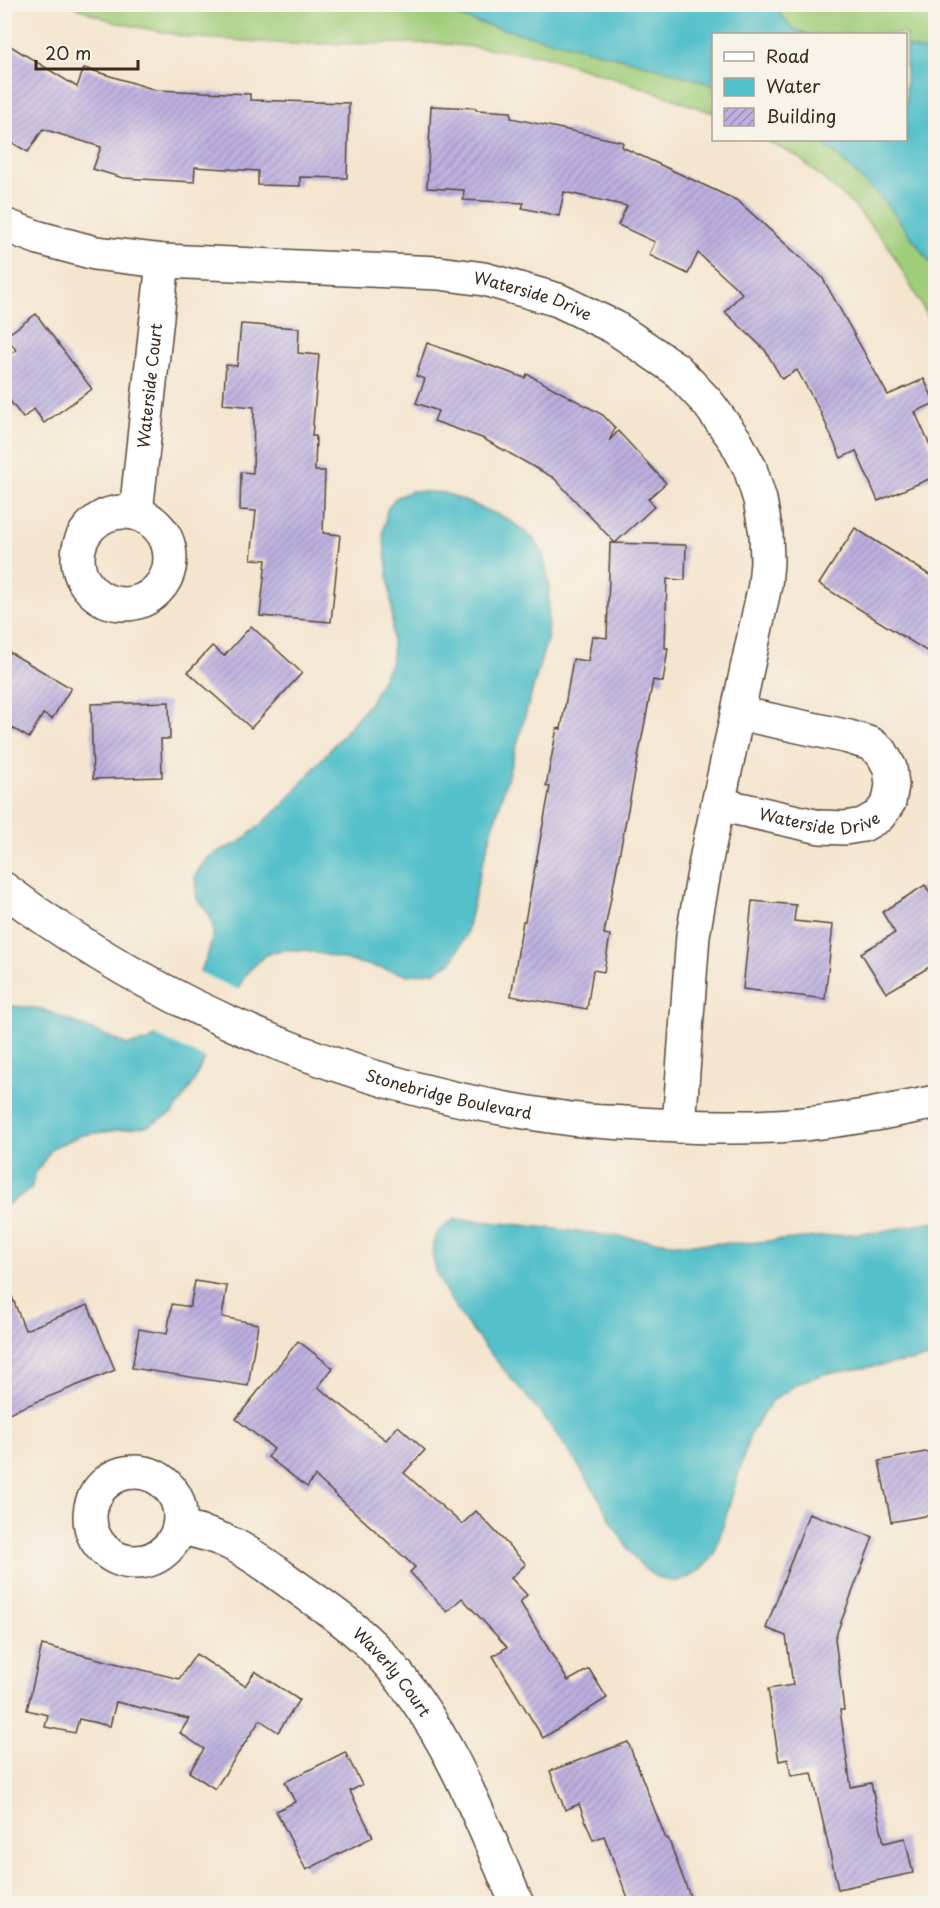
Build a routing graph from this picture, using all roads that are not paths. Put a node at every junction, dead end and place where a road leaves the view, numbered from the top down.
1 (4, 225) edge
2 (164, 261) junction
3 (136, 513) dead end
4 (738, 713) junction
5 (718, 804) junction
6 (4, 889) edge
7 (936, 1102) edge
8 (679, 1126) junction
9 (179, 1528) dead end
10 (517, 1904) edge

1 - 2 street, Waterside Drive
2 - 3 street, Waterside Court
2 - 4 street, Waterside Drive
4 - 5 street, Waterside Drive
4 - 5 street, Waterside Drive
5 - 8 street, Waterside Drive
6 - 8 street, Stonebridge Boulevard
7 - 8 street, Stonebridge Boulevard
9 - 10 street, Waverly Court

